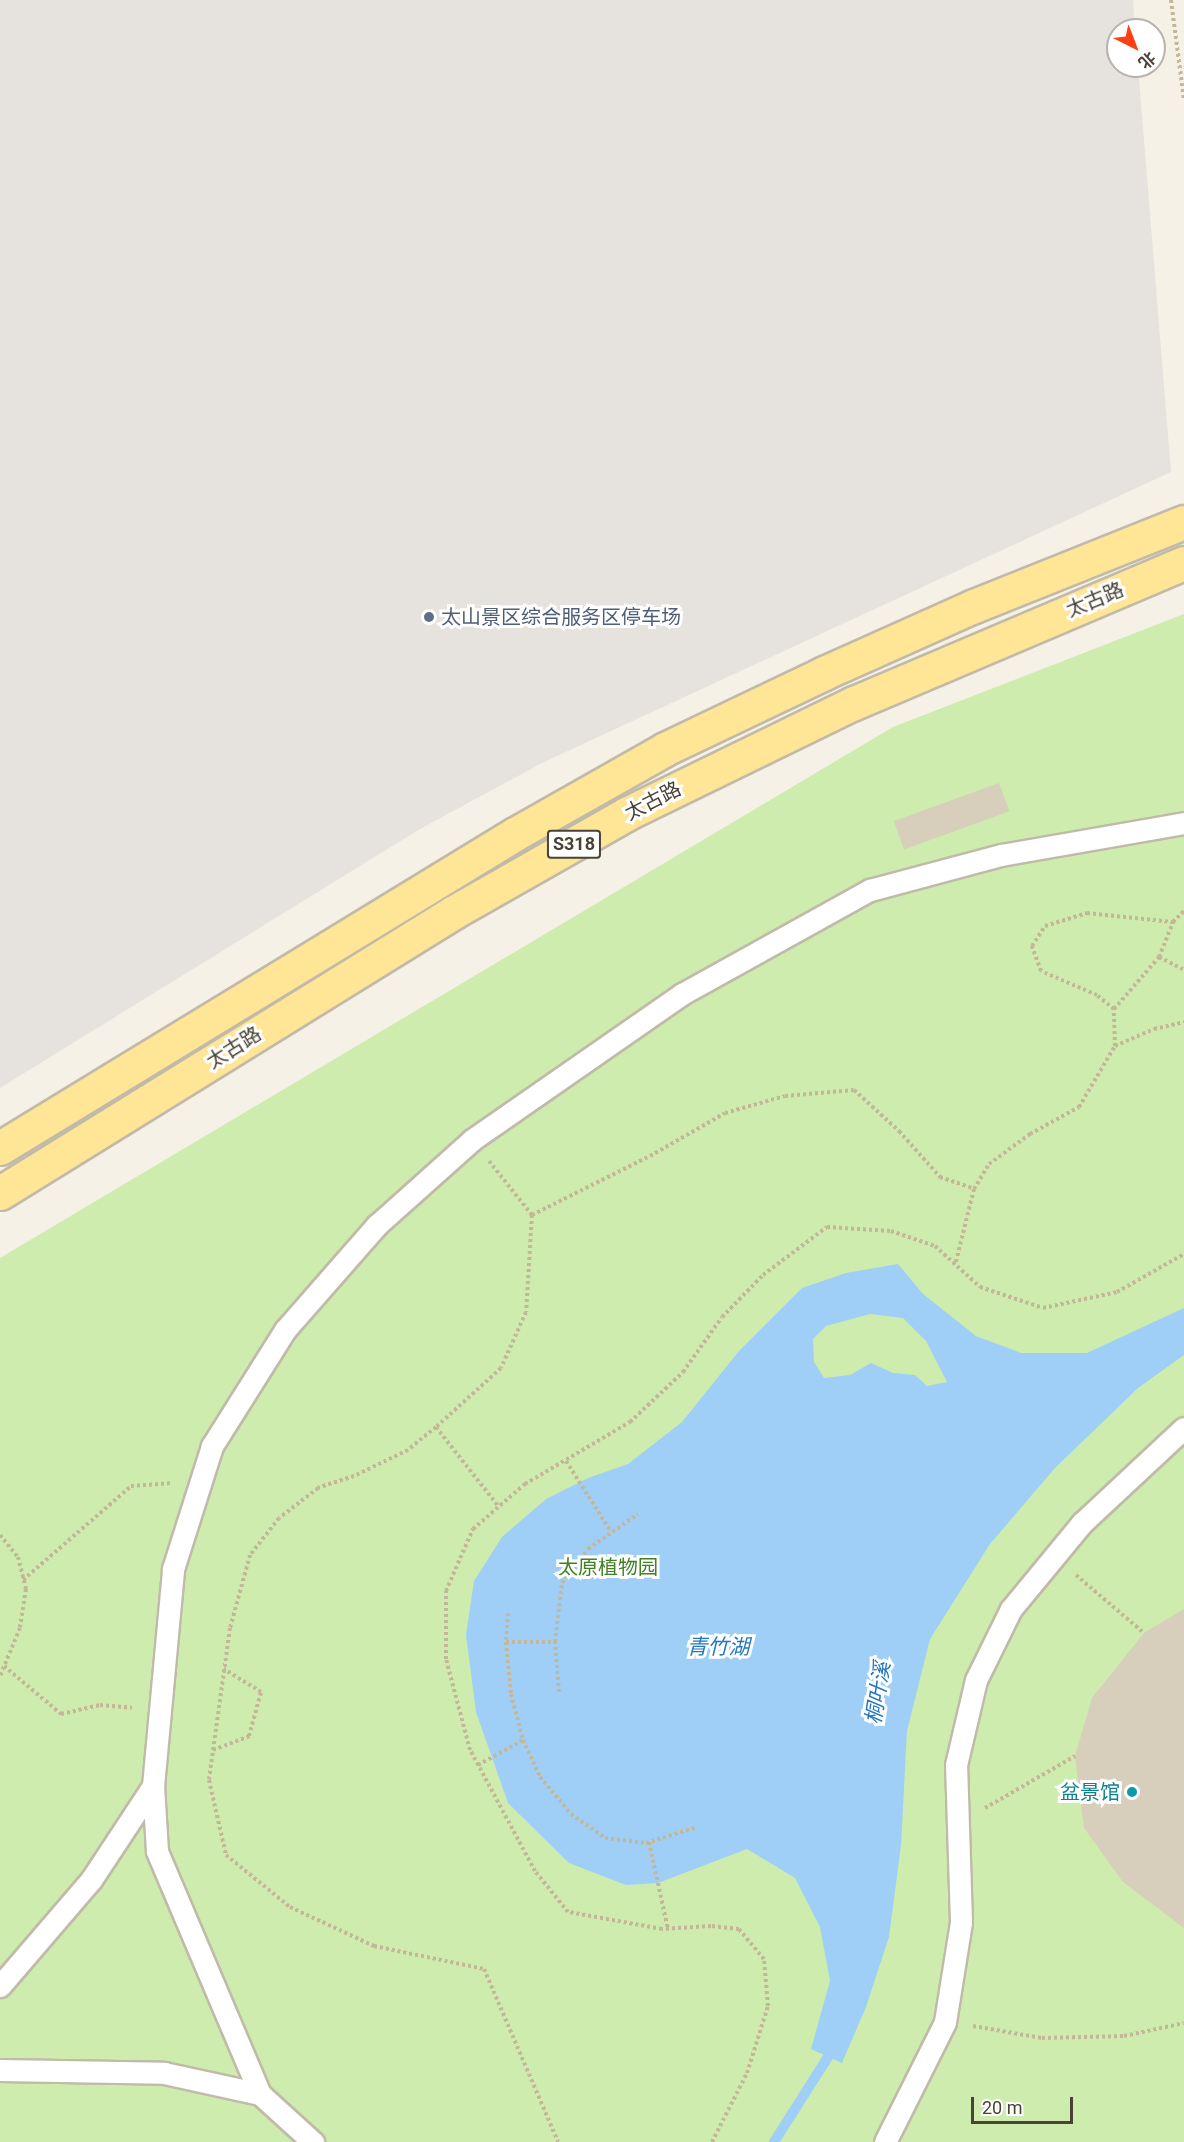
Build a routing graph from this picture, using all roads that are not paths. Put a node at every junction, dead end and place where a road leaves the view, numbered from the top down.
1 (1184, 522) edge
2 (1184, 563) edge
3 (1184, 823) edge
4 (0, 1148) edge
5 (0, 1193) edge
6 (1184, 1428) edge
7 (153, 1785) junction
8 (0, 1986) edge
9 (0, 2070) edge
10 (260, 2094) junction
11 (313, 2142) edge
12 (885, 2142) edge

1 - 4 main road, 太古路 / S318
2 - 5 main road, 太古路 / S318
3 - 7 lane
6 - 12 lane
7 - 8 lane
7 - 10 lane
9 - 10 lane
10 - 11 lane

